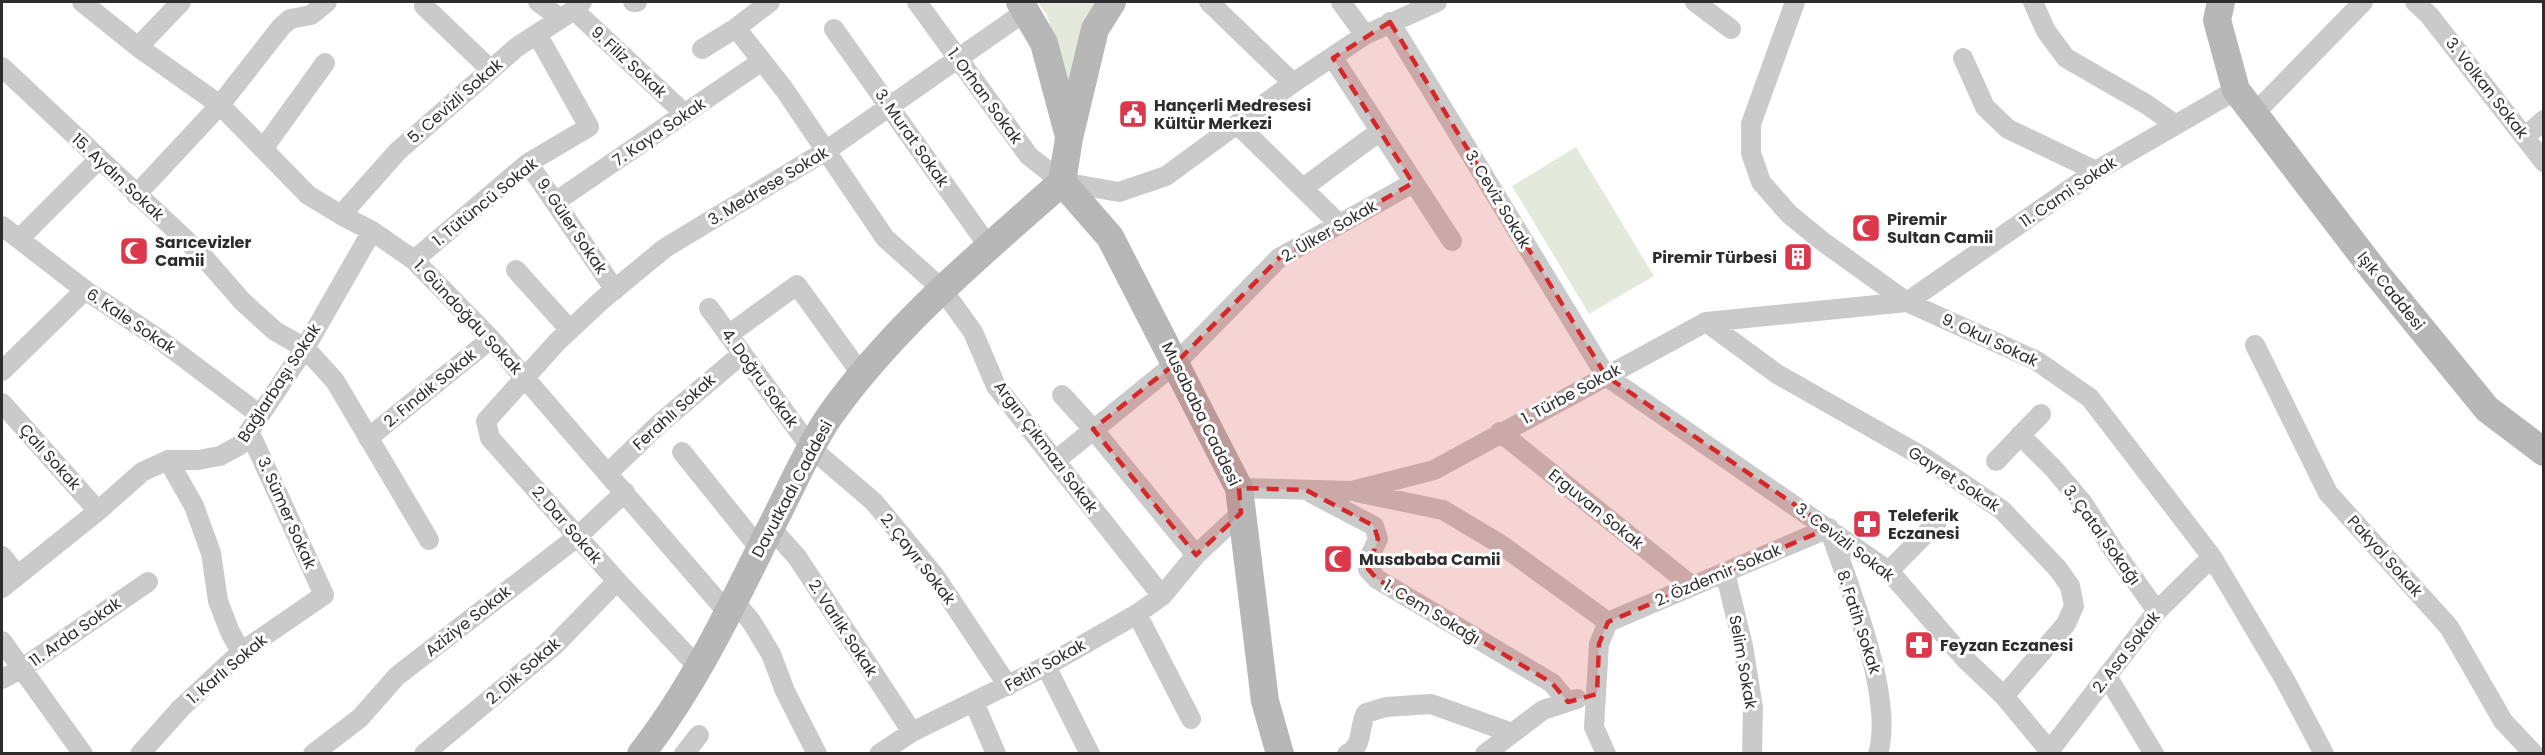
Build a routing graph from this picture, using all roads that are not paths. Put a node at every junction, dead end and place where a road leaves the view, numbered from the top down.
1 (82, 2) edge
2 (181, 2) edge
3 (327, 2) edge
4 (538, 2) edge
5 (770, 2) edge
6 (917, 2) edge
7 (1112, 2) edge
8 (1341, 2) edge
9 (1437, 2) edge
10 (1695, 2) edge
11 (1795, 2) edge
12 (2033, 2) edge
13 (2221, 2) edge
14 (2363, 2) edge
15 (1214, 3) edge
16 (424, 6) dead end
17 (1023, 6) edge
18 (2427, 6) edge
19 (572, 10) edge
20 (1390, 22) junction
21 (736, 28) junction
22 (834, 29) dead end
23 (1731, 29) dead end
24 (537, 34) junction
25 (1365, 35) junction
26 (138, 47) junction
27 (702, 49) dead end
28 (1333, 58) junction
29 (1963, 58) dead end
30 (958, 59) junction
31 (762, 61) junction
32 (325, 63) dead end
33 (2, 67) edge
34 (490, 70) junction
35 (1293, 83) junction
36 (2236, 90) junction
37 (220, 105) junction
38 (890, 106) junction
39 (684, 114) junction
40 (2254, 114) junction
41 (2544, 120) edge
42 (1237, 124) junction
43 (2176, 125) junction
44 (1380, 131) junction
45 (2526, 136) junction
46 (1069, 138) junction
47 (263, 149) junction
48 (827, 150) junction
49 (99, 159) junction
50 (2544, 162) edge
51 (528, 163) junction
52 (2096, 171) junction
53 (1062, 182) junction
54 (1413, 183) junction
55 (1303, 188) junction
56 (136, 195) junction
57 (555, 202) junction
58 (341, 215) junction
59 (1339, 224) junction
60 (2, 226) edge
61 (372, 231) junction
62 (19, 239) junction
63 (1452, 241) dead end
64 (989, 247) junction
65 (414, 260) junction
66 (516, 270) dead end
67 (942, 289) junction
68 (85, 290) junction
69 (615, 290) junction
70 (1907, 302) junction
71 (709, 308) dead end
72 (1706, 322) junction
73 (570, 330) junction
74 (728, 334) junction
75 (491, 339) junction
76 (2255, 345) dead end
77 (305, 348) junction
78 (742, 354) junction
79 (1176, 363) junction
80 (2, 370) edge
81 (862, 375) junction
82 (1606, 376) junction
83 (524, 377) junction
84 (1062, 395) dead end
85 (2, 403) edge
86 (2041, 414) dead end
87 (255, 423) junction
88 (1093, 429) junction
89 (1500, 432) junction
90 (2019, 435) junction
91 (368, 438) junction
92 (811, 448) junction
93 (682, 452) dead end
94 (2544, 452) edge
95 (168, 460) junction
96 (1055, 461) junction
97 (1996, 461) dead end
98 (608, 473) junction
99 (1306, 490) junction
100 (1352, 491) junction
101 (625, 492) junction
102 (1240, 500) junction
103 (98, 512) junction
104 (1937, 522) dead end
105 (1829, 528) junction
106 (577, 537) junction
107 (765, 538) junction
108 (429, 540) dead end
109 (1196, 555) junction
110 (2, 556) edge
111 (2212, 557) junction
112 (1889, 571) junction
113 (1725, 572) junction
114 (616, 581) junction
115 (9, 582) edge
116 (148, 582) dead end
117 (1692, 586) junction
118 (324, 595) joint
119 (1162, 596) junction
120 (731, 607) junction
121 (2157, 611) junction
122 (1137, 614) junction
123 (1608, 622) junction
124 (2, 642) edge
125 (241, 652) junction
126 (697, 666) junction
127 (1046, 666) junction
128 (21, 669) junction
129 (2107, 676) junction
130 (2, 679) edge
131 (1008, 686) junction
132 (1596, 694) junction
133 (2004, 696) junction
134 (974, 702) junction
135 (1568, 702) junction
136 (1191, 719) dead end
137 (912, 732) junction
138 (1512, 733) junction
139 (699, 735) dead end
140 (2049, 752) edge
141 (83, 753) edge
142 (140, 753) edge
143 (313, 753) edge
144 (424, 753) edge
145 (641, 753) edge
146 (684, 753) edge
147 (817, 753) edge
148 (879, 753) edge
149 (996, 753) edge
150 (1090, 753) edge
151 (1280, 753) edge
152 (1347, 753) edge
153 (1485, 753) edge
154 (1606, 753) edge
155 (1752, 753) edge
156 (1878, 753) edge
157 (2154, 753) edge
158 (2324, 753) edge
159 (2534, 753) edge

1 - 26 street, 1. Gündoğdu Sokak
2 - 26 street
3 - 37 street
4 - 19 street, 9. Filiz Sokak
5 - 21 street
6 - 30 street, 1. Orhan Sokak
7 - 46 main road
8 - 25 street
9 - 20 street
10 - 23 street
11 - 70 street, 9. Okul Sokak
12 - 43 street
13 - 36 main road, Işık Caddesi
14 - 40 street
15 - 35 street
16 - 34 street
17 - 30 street, 3. Medrese Sokak
17 - 46 main road
18 - 45 street, 3. Volkan Sokak
19 - 24 street, 5. Cevizli Sokak
19 - 39 street, 9. Filiz Sokak
20 - 25 street
20 - 82 street, 3. Ceviz Sokak
21 - 27 street
21 - 31 street, Argın Çıkmazı Sokak
22 - 38 street, 3. Murat Sokak
24 - 34 street, 5. Cevizli Sokak
24 - 51 street, 1. Tütüncü Sokak
25 - 28 street
26 - 37 street, 1. Gündoğdu Sokak
28 - 35 street
28 - 44 street
29 - 52 street
30 - 38 street, 3. Medrese Sokak
30 - 53 street, 1. Orhan Sokak
31 - 39 street, 7. Kaya Sokak
31 - 48 street, Argın Çıkmazı Sokak
32 - 47 street
33 - 49 street, 15. Aydın Sokak
34 - 58 street, 5. Cevizli Sokak
35 - 42 street
36 - 40 main road, Işık Caddesi
36 - 43 street, 11. Cami Sokak
37 - 47 street, 1. Gündoğdu Sokak
37 - 56 street
38 - 48 street, 3. Medrese Sokak
38 - 64 street, 3. Murat Sokak
39 - 57 street, 7. Kaya Sokak
40 - 94 main road, Işık Caddesi
41 - 45 street
42 - 53 street
42 - 55 street
43 - 52 street, 11. Cami Sokak
44 - 54 street
44 - 55 street
45 - 50 street, 3. Volkan Sokak
46 - 53 main road
47 - 58 street, 1. Gündoğdu Sokak
48 - 67 street, Argın Çıkmazı Sokak
48 - 69 street, 3. Medrese Sokak
49 - 56 street, 15. Aydın Sokak
49 - 62 street
51 - 57 street, 9. Güler Sokak
51 - 65 street, 1. Tütüncü Sokak
52 - 70 street, 11. Cami Sokak
53 - 64 main road, Davutkadı Caddesi
53 - 79 main road, Musababa Caddesi
54 - 59 street, 2. Ülker Sokak
54 - 63 street
55 - 59 street
56 - 77 street, 15. Aydın Sokak
57 - 69 street, 9. Güler Sokak
58 - 61 street, 1. Gündoğdu Sokak
59 - 79 street, 2. Ülker Sokak
60 - 62 street, 6. Kale Sokak
61 - 65 street, 1. Gündoğdu Sokak
61 - 77 street, Bağlarbaşı Sokak
62 - 68 street, 6. Kale Sokak
64 - 67 main road, Davutkadı Caddesi
65 - 75 street, 1. Gündoğdu Sokak
66 - 73 street
67 - 81 main road, Davutkadı Caddesi
67 - 96 street, Argın Çıkmazı Sokak
68 - 80 street
68 - 87 street, 6. Kale Sokak
69 - 73 street, 3. Medrese Sokak
70 - 72 street, 1. Türbe Sokak
70 - 111 street, 9. Okul Sokak
71 - 74 street, 4. Doğru Sokak
72 - 82 street, 1. Türbe Sokak
72 - 133 street, Gayret Sokak
73 - 83 street, 3. Medrese Sokak
74 - 78 street, 4. Doğru Sokak
74 - 81 street
75 - 83 street, 1. Gündoğdu Sokak
75 - 91 street, 2. Fındık Sokak
76 - 159 street, Pakyol Sokak
77 - 87 street, Bağlarbaşı Sokak
77 - 91 street, 15. Aydın Sokak
78 - 92 street, 4. Doğru Sokak
78 - 98 street, Ferahlı Sokak
79 - 88 street, 2. Ülker Sokak
79 - 102 main road, Musababa Caddesi
81 - 92 main road, Davutkadı Caddesi
82 - 89 street, 1. Türbe Sokak
82 - 105 street, 3. Cevizli Sokak
83 - 98 street, 1. Gündoğdu Sokak
83 - 106 street, 2. Dar Sokak
84 - 88 street
85 - 103 street, Çalı Sokak
86 - 90 street
87 - 95 street, Bağlarbaşı Sokak
87 - 118 street, 3. Sümer Sokak
88 - 96 street, 2. Ülker Sokak
88 - 109 street
89 - 100 street, 1. Türbe Sokak
89 - 117 street, Erguvan Sokak
90 - 97 street
90 - 121 street, 3. Çatal Sokağı
91 - 108 street, 15. Aydın Sokak
92 - 107 main road, Davutkadı Caddesi
92 - 131 street, 2. Çayır Sokak
93 - 107 street
95 - 103 street, Bağlarbaşı Sokak
95 - 125 street
96 - 119 street, Argın Çıkmazı Sokak
98 - 101 street, 1. Gündoğdu Sokak
99 - 100 street, 1. Türbe Sokak
99 - 102 street, 1. Türbe Sokak
99 - 135 street, 1. Cem Sokağı
100 - 123 street
101 - 106 street, Aziziye Sokak
101 - 120 street, 1. Gündoğdu Sokak
102 - 109 street, Fetih Sokak
102 - 151 main road, Musababa Caddesi
103 - 115 street, Bağlarbaşı Sokak
104 - 112 street
105 - 112 street, 3. Cevizli Sokak
105 - 113 street, 2. Özdemir Sokak
105 - 156 street, 8. Fatih Sokak
106 - 114 street, 2. Dar Sokak
106 - 143 street, Aziziye Sokak
107 - 120 main road, Davutkadı Caddesi
107 - 137 street, 2. Varlık Sokak
109 - 119 street, Fetih Sokak
110 - 115 street
111 - 121 street, 2. Asa Sokak
111 - 158 street, 9. Okul Sokak
112 - 133 street, 3. Cevizli Sokak
113 - 117 street, 2. Özdemir Sokak
113 - 155 street, Selim Sokak
114 - 126 street, 2. Dar Sokak
114 - 144 street, 2. Dik Sokak
116 - 128 street, 11. Arda Sokak
117 - 123 street, 2. Özdemir Sokak
118 - 125 street, 1. Karlı Sokak
119 - 122 street, Fetih Sokak
120 - 126 main road, Davutkadı Caddesi
120 - 147 street, 1. Gündoğdu Sokak
121 - 129 street, 2. Asa Sokak
122 - 127 street, Fetih Sokak
122 - 136 street
123 - 132 street
124 - 128 street
125 - 142 street, 1. Karlı Sokak
126 - 145 main road, Davutkadı Caddesi
127 - 131 street, Fetih Sokak
127 - 150 street
128 - 130 street, 11. Arda Sokak
128 - 141 street
129 - 140 street, 2. Asa Sokak
129 - 157 street
131 - 134 street, Fetih Sokak
132 - 135 street
132 - 154 street
133 - 140 street, 3. Cevizli Sokak
134 - 137 street, Fetih Sokak
134 - 149 street
135 - 138 street
137 - 148 street, Fetih Sokak
138 - 152 street
138 - 153 street
139 - 146 street

